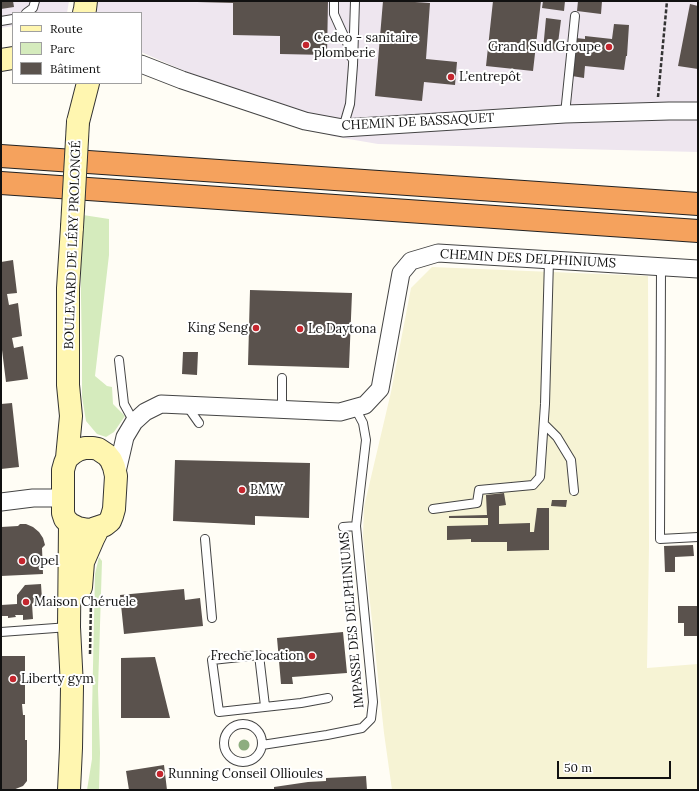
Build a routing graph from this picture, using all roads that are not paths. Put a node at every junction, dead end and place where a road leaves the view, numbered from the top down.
1 (35, 1) edge
2 (334, 1) edge
3 (355, 1) edge
4 (27, 12) edge
5 (575, 16) dead end
6 (12, 19) edge
7 (1, 21) edge
8 (353, 65) junction
9 (143, 66) edge
10 (74, 84) edge
11 (88, 84) edge
12 (698, 111) edge
13 (565, 114) junction
14 (78, 122) junction
15 (343, 128) junction
16 (1, 144) edge
17 (1, 156) edge
18 (331, 179) junction
19 (1, 183) edge
20 (698, 204) edge
21 (698, 231) edge
22 (549, 260) junction
23 (662, 266) junction
24 (698, 269) edge
25 (119, 360) dead end
26 (282, 378) dead end
27 (187, 405) junction
28 (355, 408) junction
29 (282, 410) junction
30 (71, 416) junction
31 (134, 422) junction
32 (199, 423) dead end
33 (544, 424) junction
34 (125, 437) junction
35 (98, 450) junction
36 (67, 458) junction
37 (116, 476) junction
38 (574, 491) dead end
39 (63, 498) junction
40 (1, 502) edge
41 (433, 509) dead end
42 (70, 524) junction
43 (343, 526) dead end
44 (356, 526) junction
45 (99, 528) junction
46 (698, 537) edge
47 (205, 539) dead end
48 (212, 618) dead end
49 (69, 627) junction
50 (1, 632) edge
51 (72, 687) junction
52 (328, 698) dead end
53 (265, 706) junction
54 (262, 745) junction
55 (69, 788) edge

1 - 4 lane
2 - 8 lane
3 - 8 lane
5 - 13 lane
6 - 7 lane
8 - 15 lane
9 - 15 street, CHEMIN DE BASSAQUET
10 - 14 street, BOULEVARD DE LÉRY PROLONGÉ
11 - 14 street, BOULEVARD DE LÉRY PROLONGÉ
12 - 13 street, CHEMIN DE BASSAQUET
13 - 15 street, CHEMIN DE BASSAQUET
14 - 30 street, BOULEVARD DE LÉRY PROLONGÉ, bridge
16 - 18 highway
17 - 18 highway
18 - 20 highway
19 - 21 highway
22 - 23 street, CHEMIN DES DELPHINIUMS
22 - 28 street, CHEMIN DES DELPHINIUMS
22 - 33 lane
23 - 24 street, CHEMIN DES DELPHINIUMS
23 - 46 lane
25 - 31 lane
26 - 29 lane
27 - 29 street, CHEMIN DES DELPHINIUMS
27 - 31 street, CHEMIN DES DELPHINIUMS
27 - 32 lane
28 - 29 street, CHEMIN DES DELPHINIUMS
28 - 44 lane, IMPASSE DES DELPHINIUMS
30 - 35 street, BOULEVARD DE LÉRY PROLONGÉ
30 - 36 street, BOULEVARD DE LÉRY PROLONGÉ
31 - 34 street, CHEMIN DES DELPHINIUMS
33 - 38 lane
33 - 41 lane
34 - 35 street, CHEMIN DES DELPHINIUMS
34 - 37 street, CHEMIN DES DELPHINIUMS
35 - 36 street
35 - 37 street
36 - 39 street
37 - 45 street
39 - 40 street
39 - 42 street
42 - 45 street
42 - 49 street
43 - 44 lane
44 - 54 lane, IMPASSE DES DELPHINIUMS
45 - 51 street
47 - 48 lane
49 - 50 lane
49 - 51 street
51 - 55 street
52 - 53 lane
53 - 53 lane
54 - 54 lane

